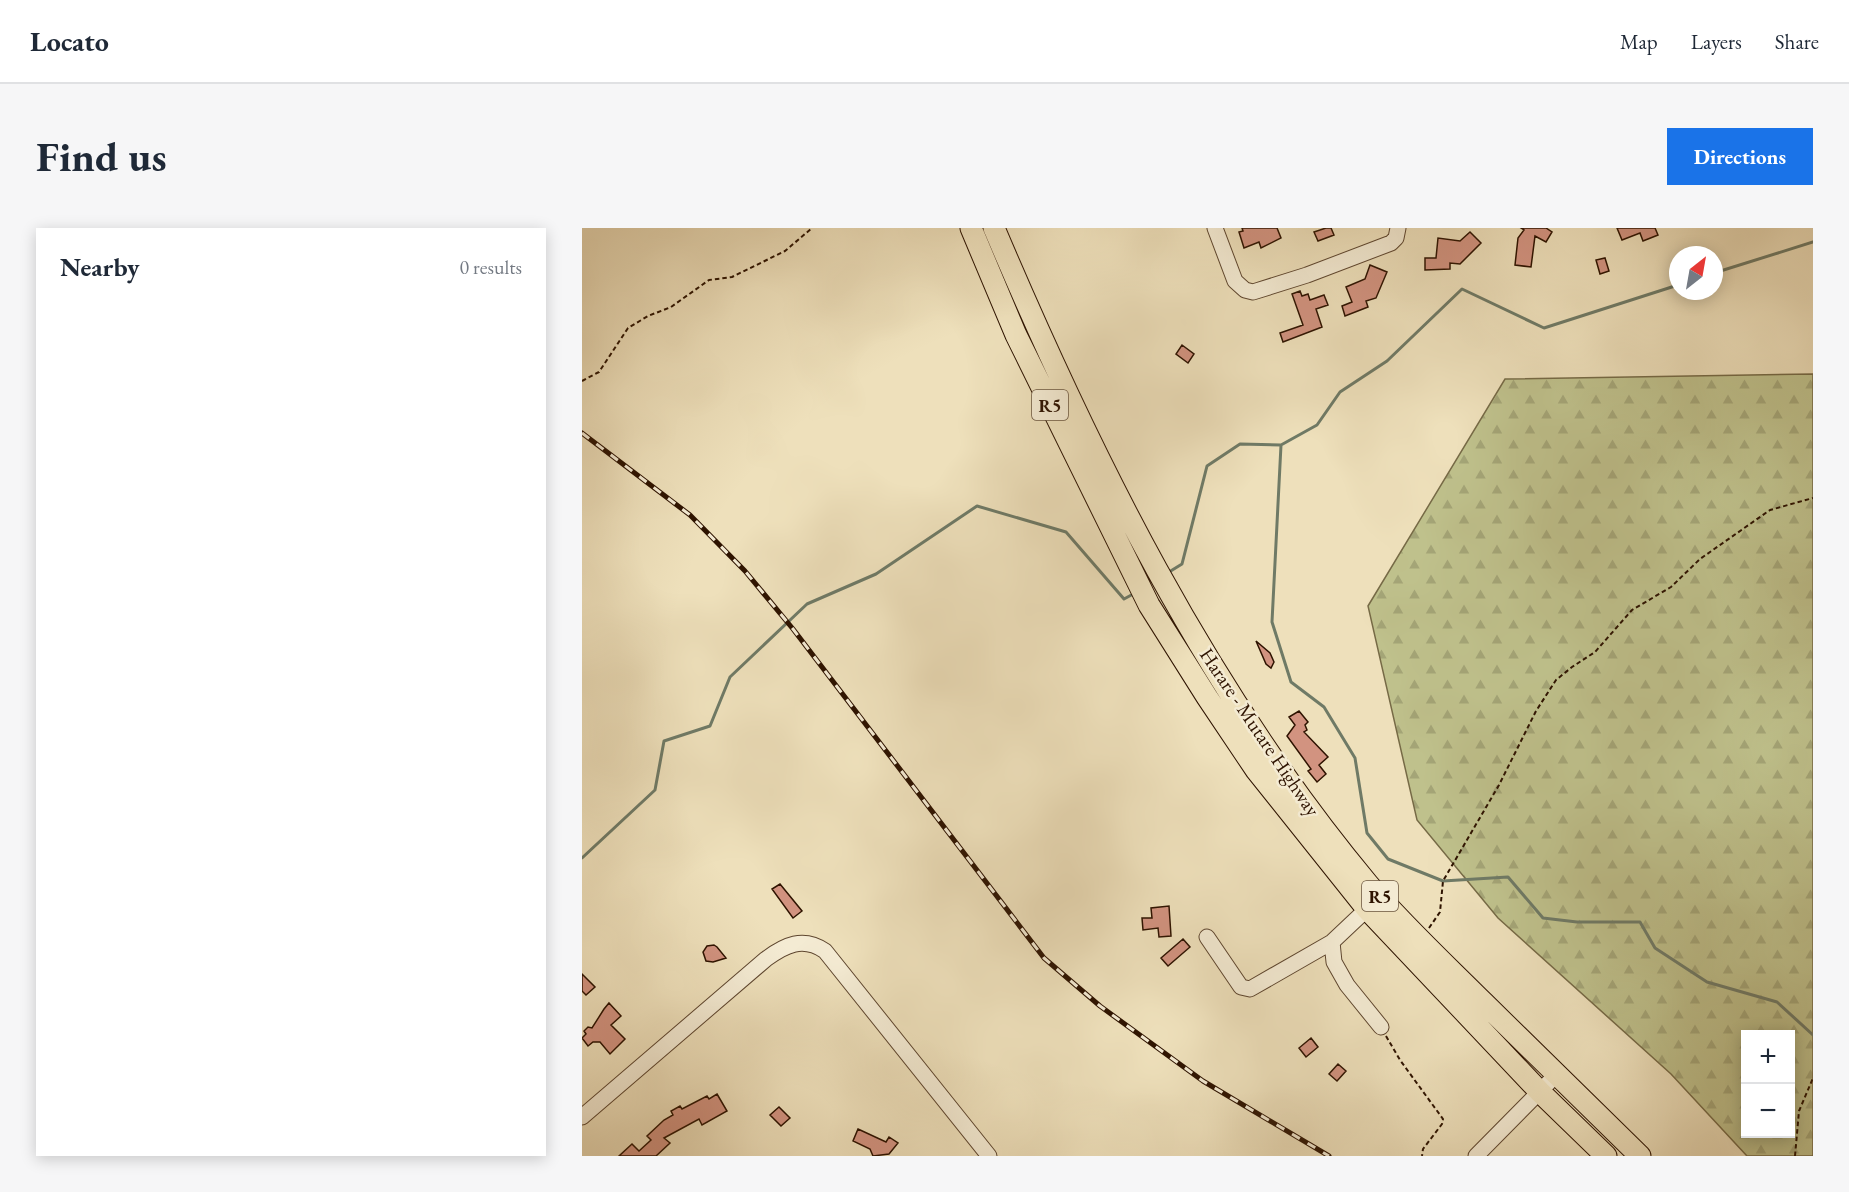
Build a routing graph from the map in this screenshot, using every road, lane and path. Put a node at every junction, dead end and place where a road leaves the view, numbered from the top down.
1 (812, 228) edge
2 (971, 228) edge
3 (994, 228) edge
4 (1215, 228) edge
5 (1398, 228) edge
6 (582, 381) edge
7 (1813, 498) edge
8 (1367, 909) junction
9 (1208, 937) dead end
10 (1420, 940) junction
11 (1332, 942) junction
12 (1381, 1027) joint
13 (1557, 1074) junction
14 (1813, 1078) edge
15 (1540, 1092) junction
16 (582, 1117) edge
17 (989, 1156) edge
18 (1422, 1156) edge
19 (1476, 1156) edge
20 (1606, 1156) edge
21 (1640, 1156) edge
22 (1795, 1156) edge

1 - 6 path
2 - 8 highway, Harare - Mutare Highway / R5
3 - 10 highway, Harare - Mutare Highway / R5
4 - 5 street
7 - 10 path
8 - 11 street
8 - 15 highway, Harare - Mutare Highway / R5
9 - 11 street
10 - 13 highway, Harare - Mutare Highway / R5
11 - 12 street
12 - 18 path
13 - 15 street
13 - 21 highway, Harare - Mutare Highway / R5
14 - 22 path
15 - 19 street
15 - 20 highway, Harare - Mutare Highway / R5
16 - 17 street

